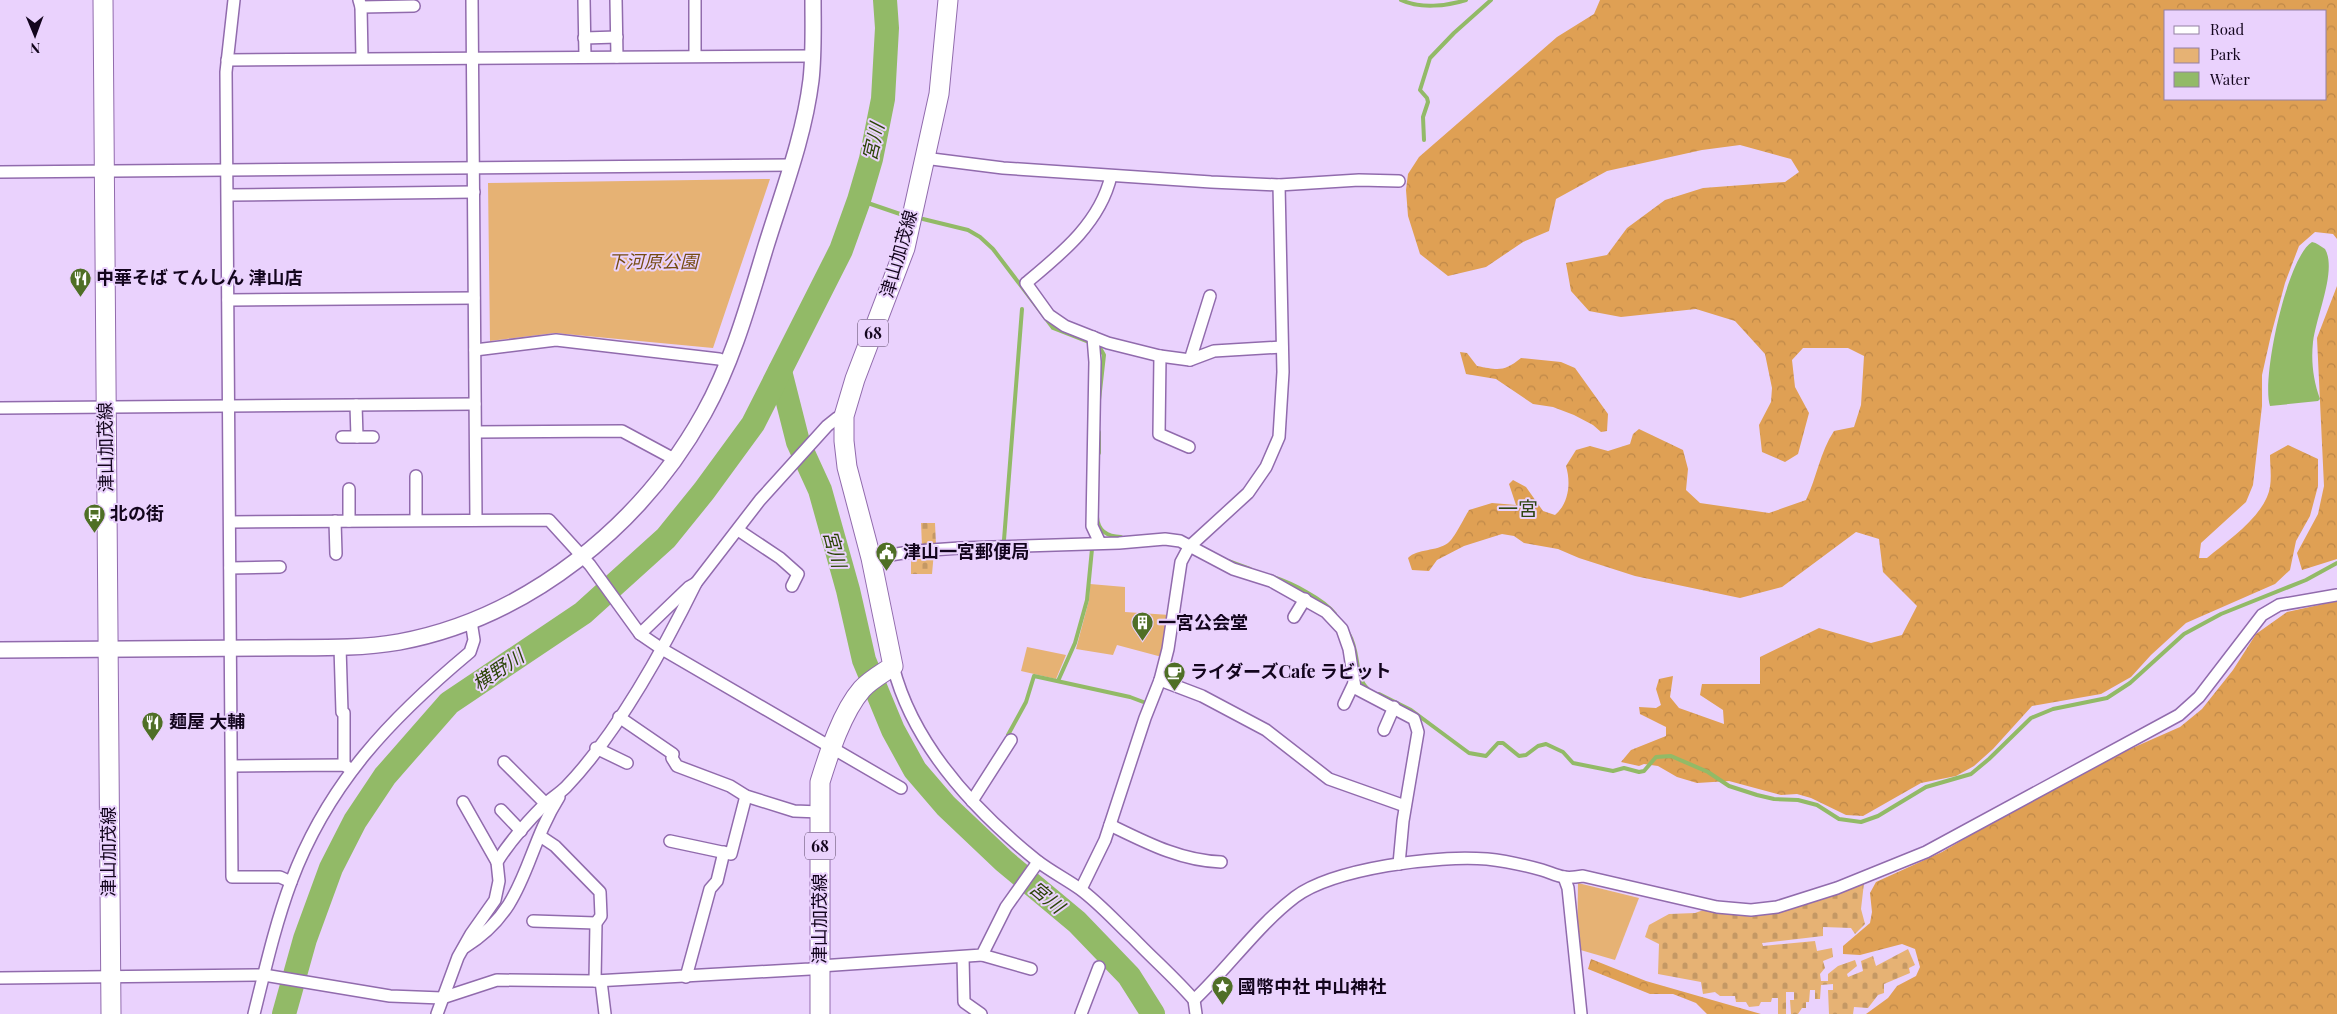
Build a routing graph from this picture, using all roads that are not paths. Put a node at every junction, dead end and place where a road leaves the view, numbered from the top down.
1 (103, 0) edge
2 (234, 0) edge
3 (472, 0) edge
4 (584, 0) edge
5 (616, 0) edge
6 (695, 0) edge
7 (813, 0) edge
8 (948, 0) edge
9 (360, 4) edge
10 (414, 6) dead end
11 (617, 37) junction
12 (584, 38) junction
13 (617, 56) junction
14 (695, 56) junction
15 (813, 56) junction
16 (585, 57) junction
17 (362, 58) junction
18 (473, 58) junction
19 (227, 60) junction
20 (924, 158) junction
21 (792, 166) junction
22 (474, 168) junction
23 (228, 169) junction
24 (103, 170) junction
25 (0, 172) edge
26 (1111, 176) junction
27 (1399, 180) dead end
28 (1279, 185) junction
29 (474, 192) junction
30 (228, 195) junction
31 (1210, 296) dead end
32 (474, 298) junction
33 (228, 300) junction
34 (1094, 342) junction
35 (1282, 347) junction
36 (475, 350) junction
37 (1160, 356) junction
38 (1190, 360) junction
39 (728, 362) junction
40 (475, 404) junction
41 (228, 406) junction
42 (356, 406) junction
43 (105, 407) junction
44 (0, 408) edge
45 (844, 416) junction
46 (476, 432) junction
47 (342, 437) dead end
48 (357, 437) junction
49 (373, 437) dead end
50 (1189, 447) dead end
51 (674, 459) junction
52 (416, 476) dead end
53 (349, 489) dead end
54 (416, 520) junction
55 (476, 520) junction
56 (335, 521) junction
57 (350, 521) junction
58 (230, 522) junction
59 (738, 530) junction
60 (1100, 543) junction
61 (1192, 545) junction
62 (336, 554) dead end
63 (871, 558) junction
64 (586, 560) junction
65 (230, 568) junction
66 (280, 568) dead end
67 (696, 584) junction
68 (792, 586) dead end
69 (2337, 596) edge
70 (1305, 599) junction
71 (1294, 617) dead end
72 (471, 621) junction
73 (637, 630) junction
74 (340, 647) junction
75 (108, 648) junction
76 (231, 648) junction
77 (662, 649) junction
78 (0, 650) edge
79 (888, 670) junction
80 (1160, 680) junction
81 (1354, 683) junction
82 (1344, 704) dead end
83 (1394, 707) junction
84 (619, 717) junction
85 (1384, 730) dead end
86 (1011, 740) dead end
87 (832, 746) junction
88 (596, 748) junction
89 (504, 762) dead end
90 (627, 763) dead end
91 (232, 766) junction
92 (348, 767) junction
93 (566, 787) junction
94 (901, 788) dead end
95 (746, 796) junction
96 (972, 801) junction
97 (463, 802) dead end
98 (546, 804) junction
99 (1405, 806) junction
100 (501, 810) dead end
101 (820, 812) junction
102 (1110, 825) junction
103 (521, 831) junction
104 (540, 836) junction
105 (670, 841) dead end
106 (724, 852) junction
107 (497, 862) junction
108 (1038, 862) junction
109 (1221, 862) dead end
110 (1399, 864) junction
111 (1564, 877) junction
112 (499, 879) junction
113 (291, 882) junction
114 (519, 886) junction
115 (1081, 889) junction
116 (533, 922) dead end
117 (596, 923) junction
118 (463, 948) junction
119 (982, 955) junction
120 (963, 957) junction
121 (820, 966) junction
122 (1099, 967) dead end
123 (1031, 969) dead end
124 (270, 975) junction
125 (110, 976) junction
126 (686, 977) junction
127 (0, 978) edge
128 (598, 981) junction
129 (442, 998) junction
130 (1194, 1000) junction
131 (111, 1014) edge
132 (254, 1014) edge
133 (437, 1014) edge
134 (605, 1014) edge
135 (820, 1014) edge
136 (981, 1014) edge
137 (1081, 1014) edge
138 (1196, 1014) edge
139 (1581, 1014) edge

1 - 24 main road, 津山加茂線
2 - 19 street
3 - 18 street
4 - 12 street
5 - 11 street
6 - 14 street
7 - 15 street
8 - 20 main road, 津山加茂線 / 68
9 - 10 street
9 - 17 street
11 - 12 street
11 - 13 street
12 - 16 street
13 - 14 street
13 - 16 street
14 - 15 street
15 - 21 street
16 - 18 street
17 - 18 street
17 - 19 street
18 - 22 street
19 - 23 street
20 - 26 street
20 - 45 main road, 津山加茂線 / 68
21 - 22 street
21 - 39 street
22 - 23 street
22 - 29 street
23 - 24 street
23 - 30 street
24 - 25 street
24 - 43 main road, 津山加茂線
26 - 28 street
26 - 34 street
27 - 28 street
28 - 35 street
29 - 30 street
29 - 32 street
30 - 33 street
31 - 38 street
32 - 33 street
32 - 36 street
33 - 41 street
34 - 37 street
34 - 60 street
35 - 38 street
35 - 61 street
36 - 39 street
36 - 40 street
37 - 38 street
37 - 50 street
39 - 51 street
40 - 42 street
40 - 46 street
41 - 42 street
41 - 43 street
41 - 58 street
42 - 48 street
43 - 44 street
43 - 75 main road, 津山加茂線
45 - 59 street
45 - 63 main road, 津山加茂線 / 68
46 - 51 street
46 - 55 street
47 - 48 street
48 - 49 street
51 - 64 street
52 - 54 street
53 - 57 street
54 - 55 street
54 - 57 street
55 - 64 street
56 - 57 street
56 - 58 street
56 - 62 street
58 - 65 street
59 - 67 street
59 - 68 street
60 - 61 street
60 - 63 street
61 - 70 street
61 - 80 street
63 - 79 main road, 津山加茂線 / 68
64 - 72 street
64 - 73 street
65 - 66 street
65 - 76 street
67 - 73 street
67 - 77 street
69 - 111 street
70 - 71 street
70 - 81 street
72 - 74 street
72 - 92 street
73 - 77 street
74 - 76 street
74 - 92 street
75 - 76 street
75 - 78 street
75 - 125 main road, 津山加茂線
76 - 91 street
77 - 84 street
77 - 87 street
79 - 87 main road, 津山加茂線 / 68
79 - 96 street
80 - 99 street
80 - 102 street
81 - 82 street
81 - 83 street
83 - 85 street
83 - 99 street
84 - 88 street
84 - 95 street
86 - 96 street
87 - 94 street
87 - 101 main road, 津山加茂線 / 68
88 - 90 street
88 - 93 street
89 - 98 street
91 - 92 street
91 - 113 street
92 - 113 street
93 - 98 street
93 - 104 street
95 - 101 street
95 - 106 street
96 - 108 street
97 - 107 street
98 - 103 street
99 - 110 street
100 - 103 street
101 - 121 main road, 津山加茂線 / 68
102 - 109 street
102 - 115 street
103 - 107 street
104 - 114 street
104 - 117 street
105 - 106 street
106 - 126 street
107 - 112 street
108 - 115 street
108 - 119 street
110 - 111 street
110 - 130 street
111 - 139 street
112 - 114 street
112 - 118 street
113 - 124 street
114 - 118 street
115 - 130 street
116 - 117 street
117 - 128 street
118 - 129 street
119 - 120 street
119 - 123 street
120 - 121 street
120 - 136 street
121 - 126 street
121 - 135 main road, 津山加茂線 / 68
122 - 137 street
124 - 125 street
124 - 129 street
124 - 132 street
125 - 127 street
125 - 131 main road, 津山加茂線
126 - 128 street
128 - 129 street
128 - 134 street
129 - 133 street
130 - 138 street

